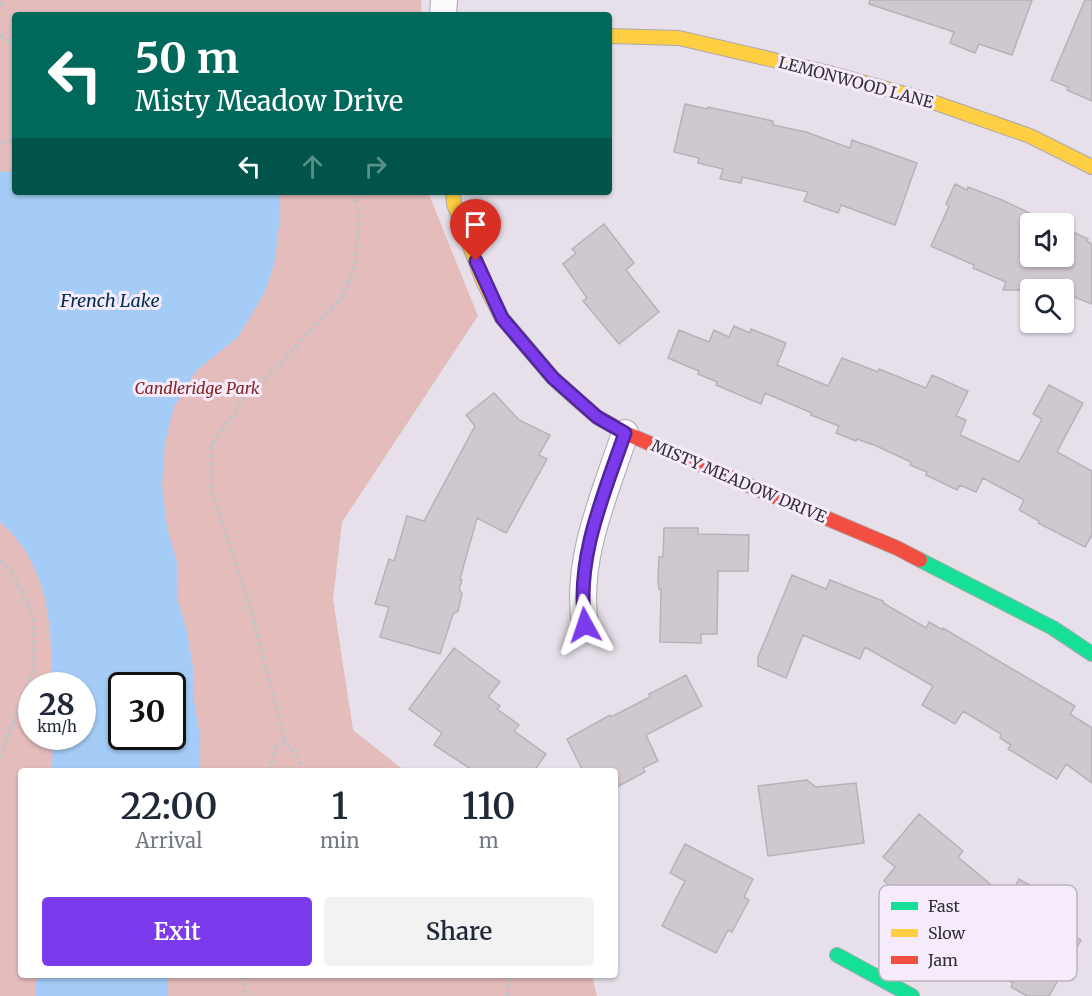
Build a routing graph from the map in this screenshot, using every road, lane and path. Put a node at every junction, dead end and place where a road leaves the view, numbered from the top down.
1 (4, 0) edge
2 (0, 5) edge
3 (612, 36) edge
4 (1092, 167) edge
5 (355, 195) edge
6 (453, 195) edge
7 (625, 433) junction
8 (0, 560) edge
9 (585, 625) dead end
10 (1092, 654) edge
11 (285, 740) junction
12 (0, 757) edge
13 (270, 768) edge
14 (304, 768) edge
15 (837, 955) dead end
16 (243, 978) edge
17 (510, 978) edge
18 (879, 978) edge
19 (885, 981) edge
20 (246, 996) edge
21 (507, 996) edge
22 (912, 996) edge

1 - 2 path
3 - 4 street, LEMONWOOD LANE
5 - 11 path
6 - 7 street, MISTY MEADOW DRIVE
7 - 9 street
7 - 10 street, MISTY MEADOW DRIVE
8 - 12 path
11 - 13 path
11 - 14 path
15 - 18 street
16 - 20 path
17 - 21 path
19 - 22 street

